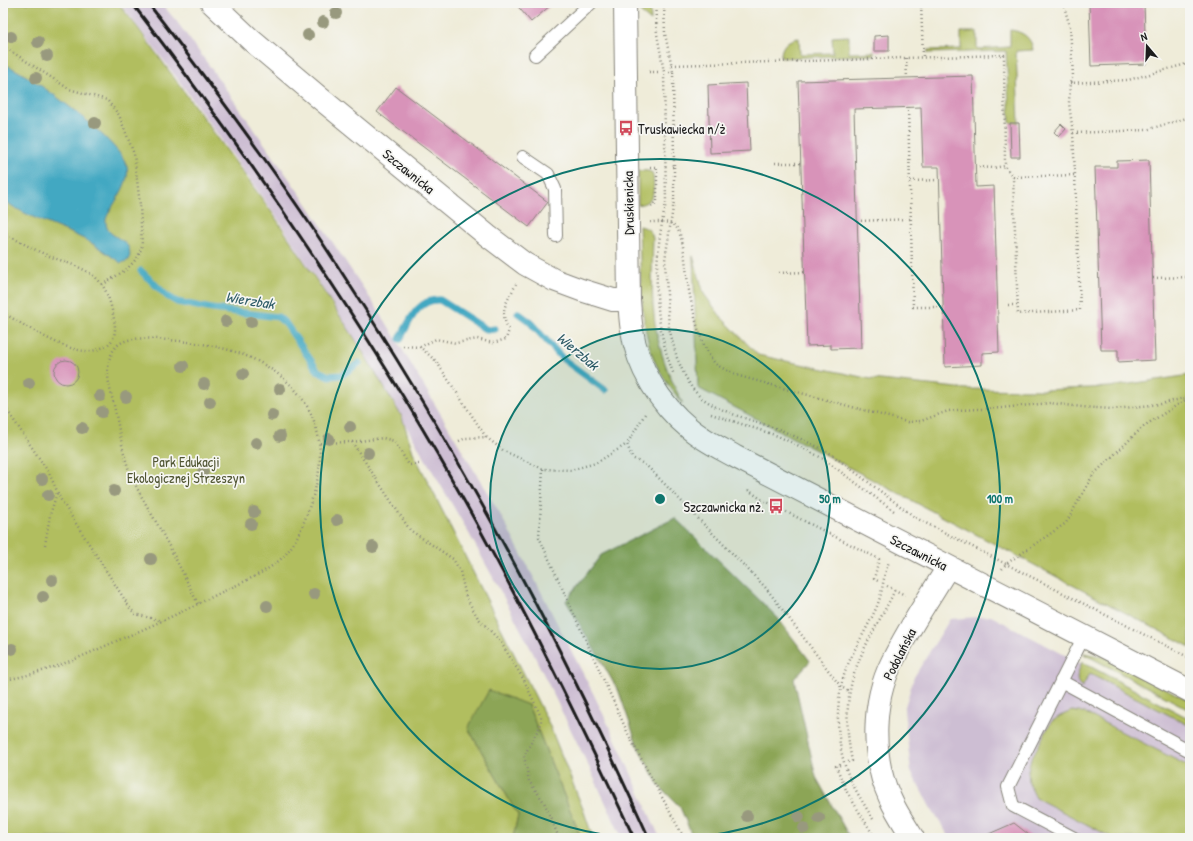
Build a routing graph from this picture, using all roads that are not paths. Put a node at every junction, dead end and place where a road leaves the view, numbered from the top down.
1 (212, 3) edge
2 (591, 3) edge
3 (625, 3) edge
4 (535, 55) dead end
5 (523, 157) dead end
6 (556, 236) dead end
7 (629, 300) junction
8 (660, 397) joint
9 (948, 567) junction
10 (1084, 636) junction
11 (1061, 681) junction
12 (1190, 691) edge
13 (1190, 751) edge
14 (1054, 832) edge
15 (913, 838) edge
16 (1074, 838) edge

1 - 7 street, Szczawnicka
2 - 4 lane
3 - 7 street, Druskienicka
5 - 6 lane
7 - 8 street, Druskienicka
8 - 9 street, Szczawnicka
9 - 10 street, Szczawnicka
9 - 15 street, Podolańska
10 - 11 lane
10 - 12 street, Szczawnicka
11 - 13 lane
11 - 14 lane
14 - 16 lane

